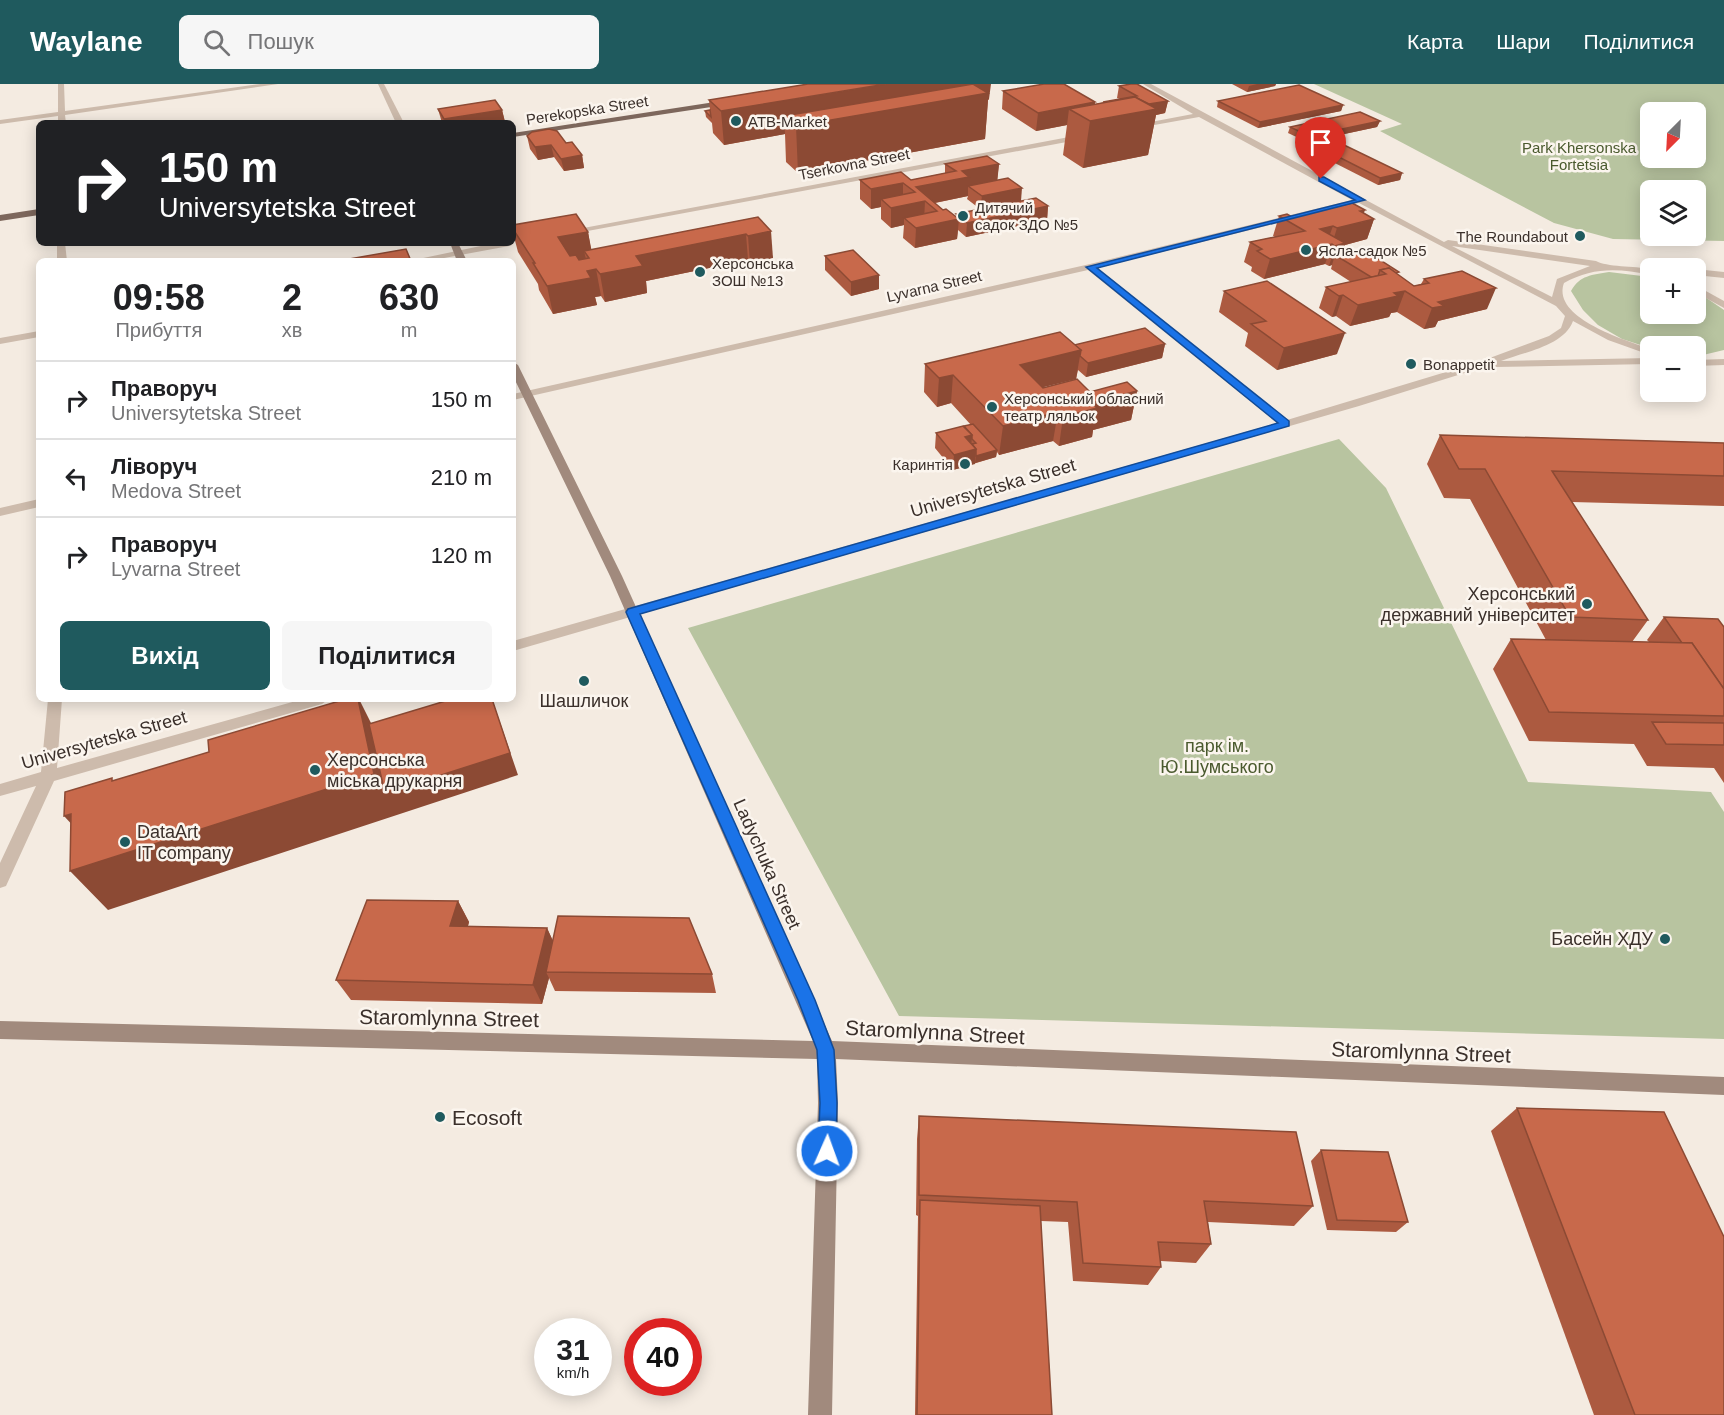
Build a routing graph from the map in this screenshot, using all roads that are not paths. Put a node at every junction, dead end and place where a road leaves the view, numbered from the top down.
1 (61, 84) edge
2 (275, 84) edge
3 (381, 84) edge
4 (1146, 84) edge
5 (737, 100) edge
6 (62, 113) junction
7 (1200, 115) junction
8 (62, 120) edge
9 (399, 120) edge
10 (0, 122) edge
11 (1131, 127) edge
12 (1096, 134) edge
13 (516, 135) edge
14 (1362, 200) junction
15 (36, 212) edge
16 (0, 218) edge
17 (560, 234) edge
18 (1439, 242) junction
19 (491, 246) edge
20 (458, 252) edge
21 (429, 258) edge
22 (1601, 265) junction
23 (1090, 267) junction
24 (1640, 269) edge
25 (1706, 273) edge
26 (1724, 275) edge
27 (1706, 294) edge
28 (1559, 304) junction
29 (1724, 305) edge
30 (1570, 315) junction
31 (36, 335) edge
32 (0, 341) edge
33 (1640, 348) edge
34 (1640, 361) edge
35 (1706, 363) edge
36 (1484, 364) junction
37 (1721, 364) edge
38 (516, 378) edge
39 (520, 396) edge
40 (1285, 424) junction
41 (36, 504) edge
42 (0, 512) edge
43 (633, 612) junction
44 (516, 645) edge
45 (55, 702) edge
46 (311, 702) edge
47 (48, 776) junction
48 (0, 790) edge
49 (0, 881) edge
50 (0, 1030) edge
51 (825, 1050) junction
52 (1724, 1086) edge
53 (820, 1415) edge

1 - 6 street
2 - 6 street
3 - 9 street
4 - 7 street
5 - 13 main road, Perekopska Street
6 - 8 street
6 - 10 street
7 - 11 street
7 - 14 street
12 - 17 street, Tserkovna Street
14 - 18 street
14 - 23 street, Lyvarna Street
15 - 16 main road
18 - 22 street
18 - 28 street
19 - 20 street
20 - 21 street
22 - 24 street
22 - 28 street
23 - 39 street, Lyvarna Street
23 - 40 street
25 - 26 street
27 - 29 street
28 - 30 street
30 - 33 street
30 - 36 street, Universytetska Street
31 - 32 street
34 - 36 street, Universytetska Street
35 - 37 street
36 - 40 street, Universytetska Street
38 - 39 street, Ladychuka Street
39 - 43 street, Ladychuka Street
40 - 43 street, Universytetska Street
41 - 42 street
43 - 44 street, Universytetska Street
43 - 51 street, Ladychuka Street
45 - 47 street
46 - 47 street, Universytetska Street
47 - 48 street, Universytetska Street
47 - 49 street
50 - 51 street, Staromlynna Street
51 - 52 street, Staromlynna Street
51 - 53 street, Ladychuka Street

